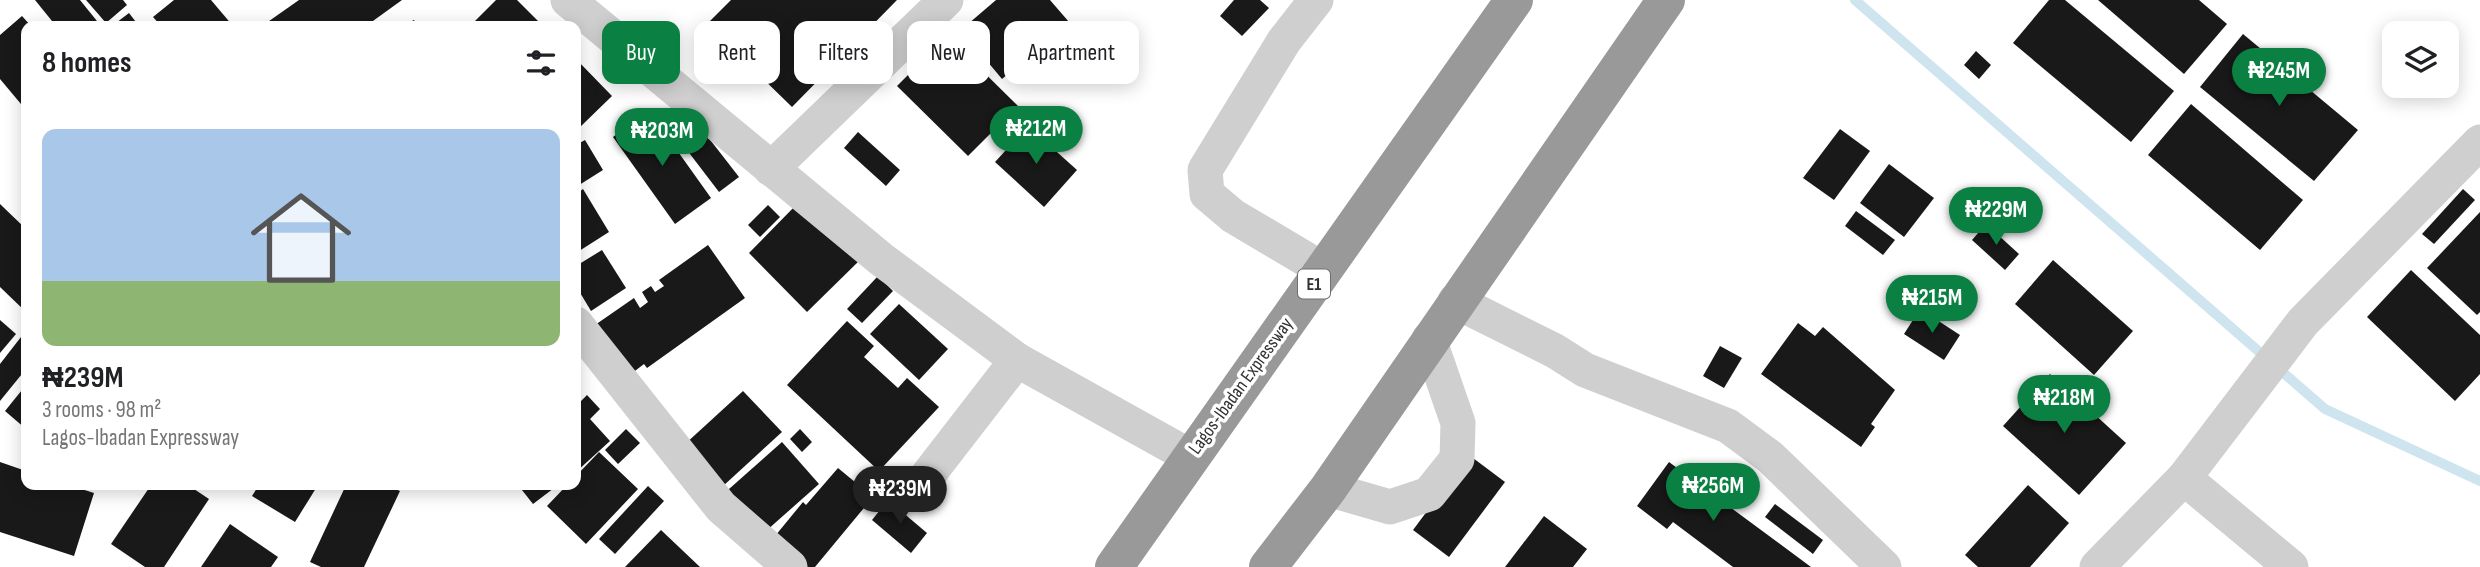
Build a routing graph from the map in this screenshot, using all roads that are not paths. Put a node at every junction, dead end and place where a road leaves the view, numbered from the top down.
1 (568, 0) edge
2 (946, 0) edge
3 (1316, 0) edge
4 (1514, 0) edge
5 (1666, 0) edge
6 (2480, 142) edge
7 (771, 169) junction
8 (1324, 270) junction
9 (1455, 301) junction
10 (581, 330) edge
11 (1429, 339) junction
12 (1017, 360) junction
13 (1191, 457) junction
14 (2184, 478) junction
15 (918, 488) dead end
16 (1328, 489) junction
17 (1276, 565) edge
18 (790, 567) edge
19 (1114, 567) edge
20 (1884, 567) edge
21 (2097, 567) edge
22 (2291, 567) edge

1 - 7 street
2 - 7 street
3 - 8 street
4 - 8 highway, Lagos-Ibadan Expressway / E1
5 - 9 highway
6 - 14 street
7 - 12 street
8 - 13 highway, Lagos-Ibadan Expressway / E1
9 - 11 highway
9 - 20 street
10 - 18 street
11 - 16 highway
11 - 16 street
12 - 13 street
12 - 15 street
13 - 19 highway, Lagos-Ibadan Expressway / E1
14 - 21 street
14 - 22 street
16 - 17 highway

